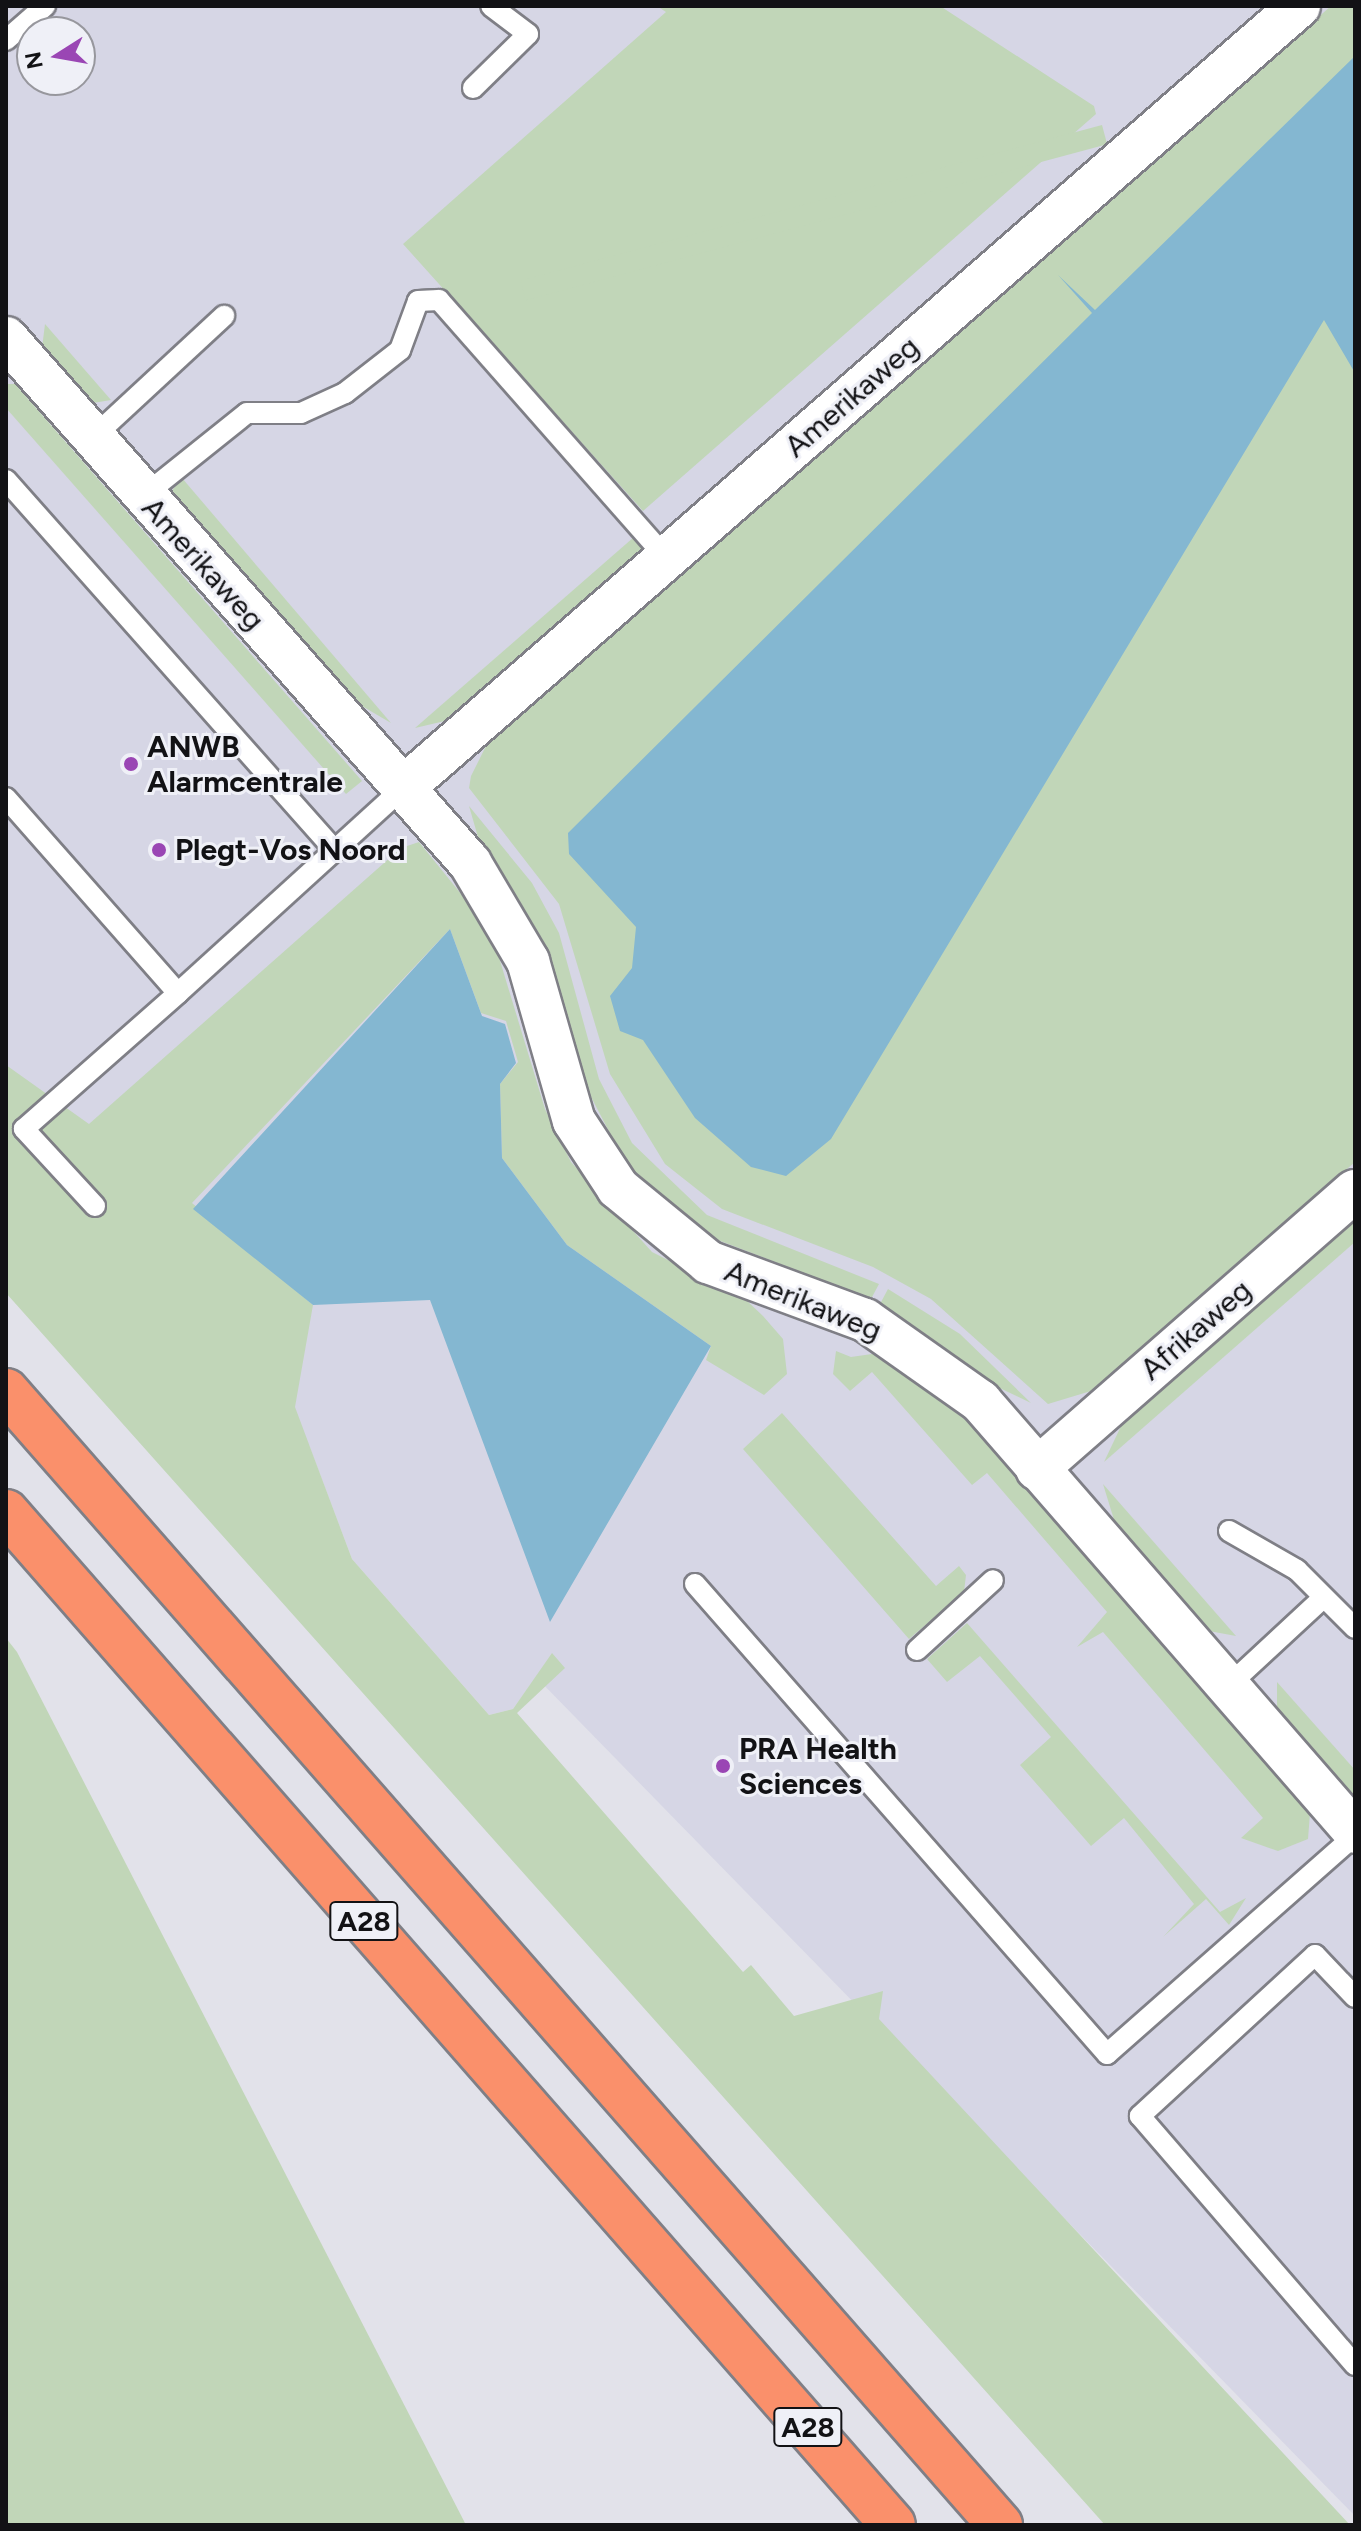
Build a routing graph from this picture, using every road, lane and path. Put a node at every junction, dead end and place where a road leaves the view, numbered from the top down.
1 (45, 6) edge
2 (491, 6) edge
3 (1299, 6) edge
4 (6, 40) edge
5 (473, 88) dead end
6 (224, 316) dead end
7 (6, 338) edge
8 (90, 440) junction
9 (6, 480) edge
10 (142, 497) junction
11 (667, 559) junction
12 (404, 787) junction
13 (6, 798) edge
14 (335, 850) junction
15 (178, 993) junction
16 (1355, 1191) edge
17 (95, 1206) dead end
18 (6, 1391) edge
19 (1037, 1469) junction
20 (6, 1512) edge
21 (1229, 1531) dead end
22 (993, 1580) dead end
23 (695, 1584) dead end
24 (1321, 1600) junction
25 (1355, 1628) edge
26 (917, 1650) dead end
27 (1228, 1686) junction
28 (1355, 1834) edge
29 (1355, 1997) edge
30 (1355, 2365) edge
31 (893, 2525) edge
32 (1000, 2525) edge

1 - 4 lane
2 - 5 lane
3 - 11 street, Amerikaweg
6 - 8 lane
7 - 8 street, Amerikaweg
8 - 10 street, Amerikaweg
9 - 14 lane
10 - 11 lane
10 - 12 street, Amerikaweg
11 - 12 street, Amerikaweg
12 - 14 lane
12 - 19 street, Amerikaweg
13 - 15 lane
14 - 15 lane
15 - 17 lane
16 - 19 street, Afrikaweg
18 - 32 highway, A28
19 - 27 street, Amerikaweg
20 - 31 highway, A28
21 - 24 lane
22 - 26 lane
23 - 28 lane
24 - 25 lane
24 - 27 lane
27 - 28 street, Amerikaweg
29 - 30 lane

